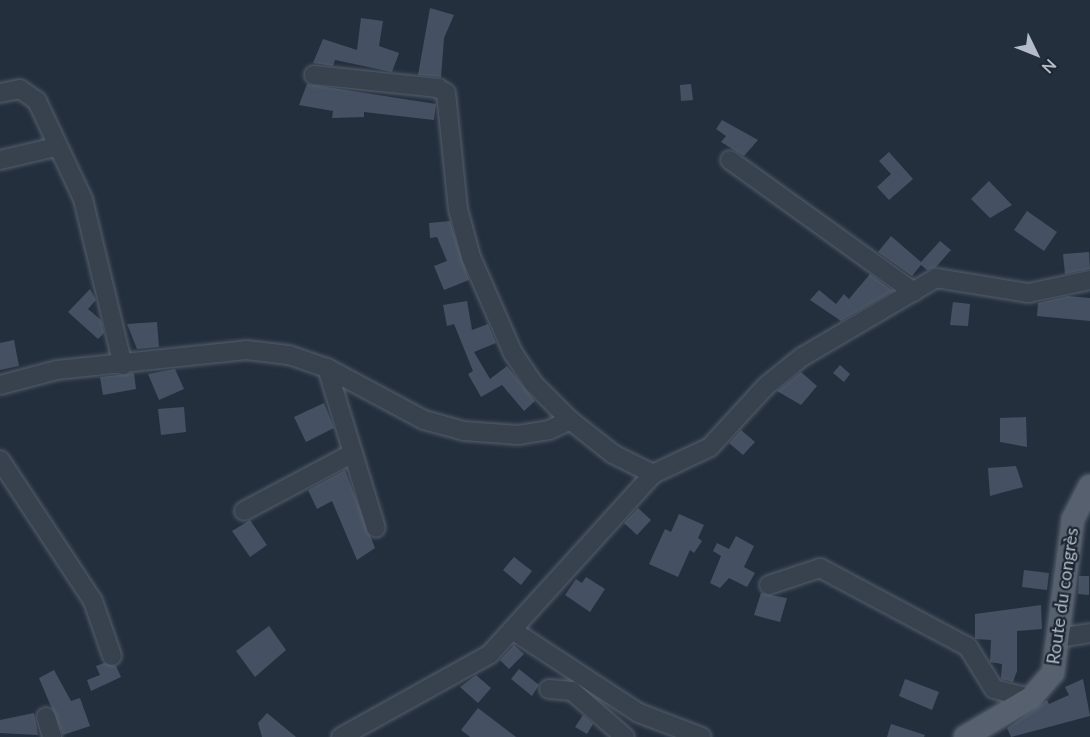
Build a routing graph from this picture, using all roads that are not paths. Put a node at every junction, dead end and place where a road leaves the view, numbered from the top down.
1 (314, 75) dead end
2 (0, 93) edge
3 (56, 147) junction
4 (0, 160) edge
5 (730, 160) dead end
6 (1090, 280) edge
7 (914, 292) junction
8 (123, 365) junction
9 (327, 368) junction
10 (0, 384) edge
11 (570, 420) junction
12 (353, 453) junction
13 (0, 460) edge
14 (653, 474) junction
15 (1090, 486) edge
16 (244, 511) dead end
17 (376, 528) dead end
18 (769, 585) dead end
19 (512, 630) junction
20 (1090, 633) edge
21 (1059, 638) junction
22 (112, 656) dead end
23 (549, 689) dead end
24 (1031, 698) junction
25 (46, 717) dead end
26 (52, 737) edge
27 (341, 737) edge
28 (625, 737) edge
29 (702, 737) edge
30 (965, 737) edge

1 - 11 street
2 - 3 street
3 - 4 street
3 - 8 street
5 - 7 street
6 - 7 street
7 - 14 street
8 - 9 street
8 - 10 street
9 - 11 street
9 - 12 street
11 - 14 street
12 - 16 street
12 - 17 street
13 - 22 street
14 - 19 street
15 - 21 main road, Route du congrès
18 - 24 street
19 - 27 street
19 - 29 street
20 - 21 street
21 - 24 main road, Route du congrès
23 - 28 street
24 - 30 main road, Route du congrès
25 - 26 street

